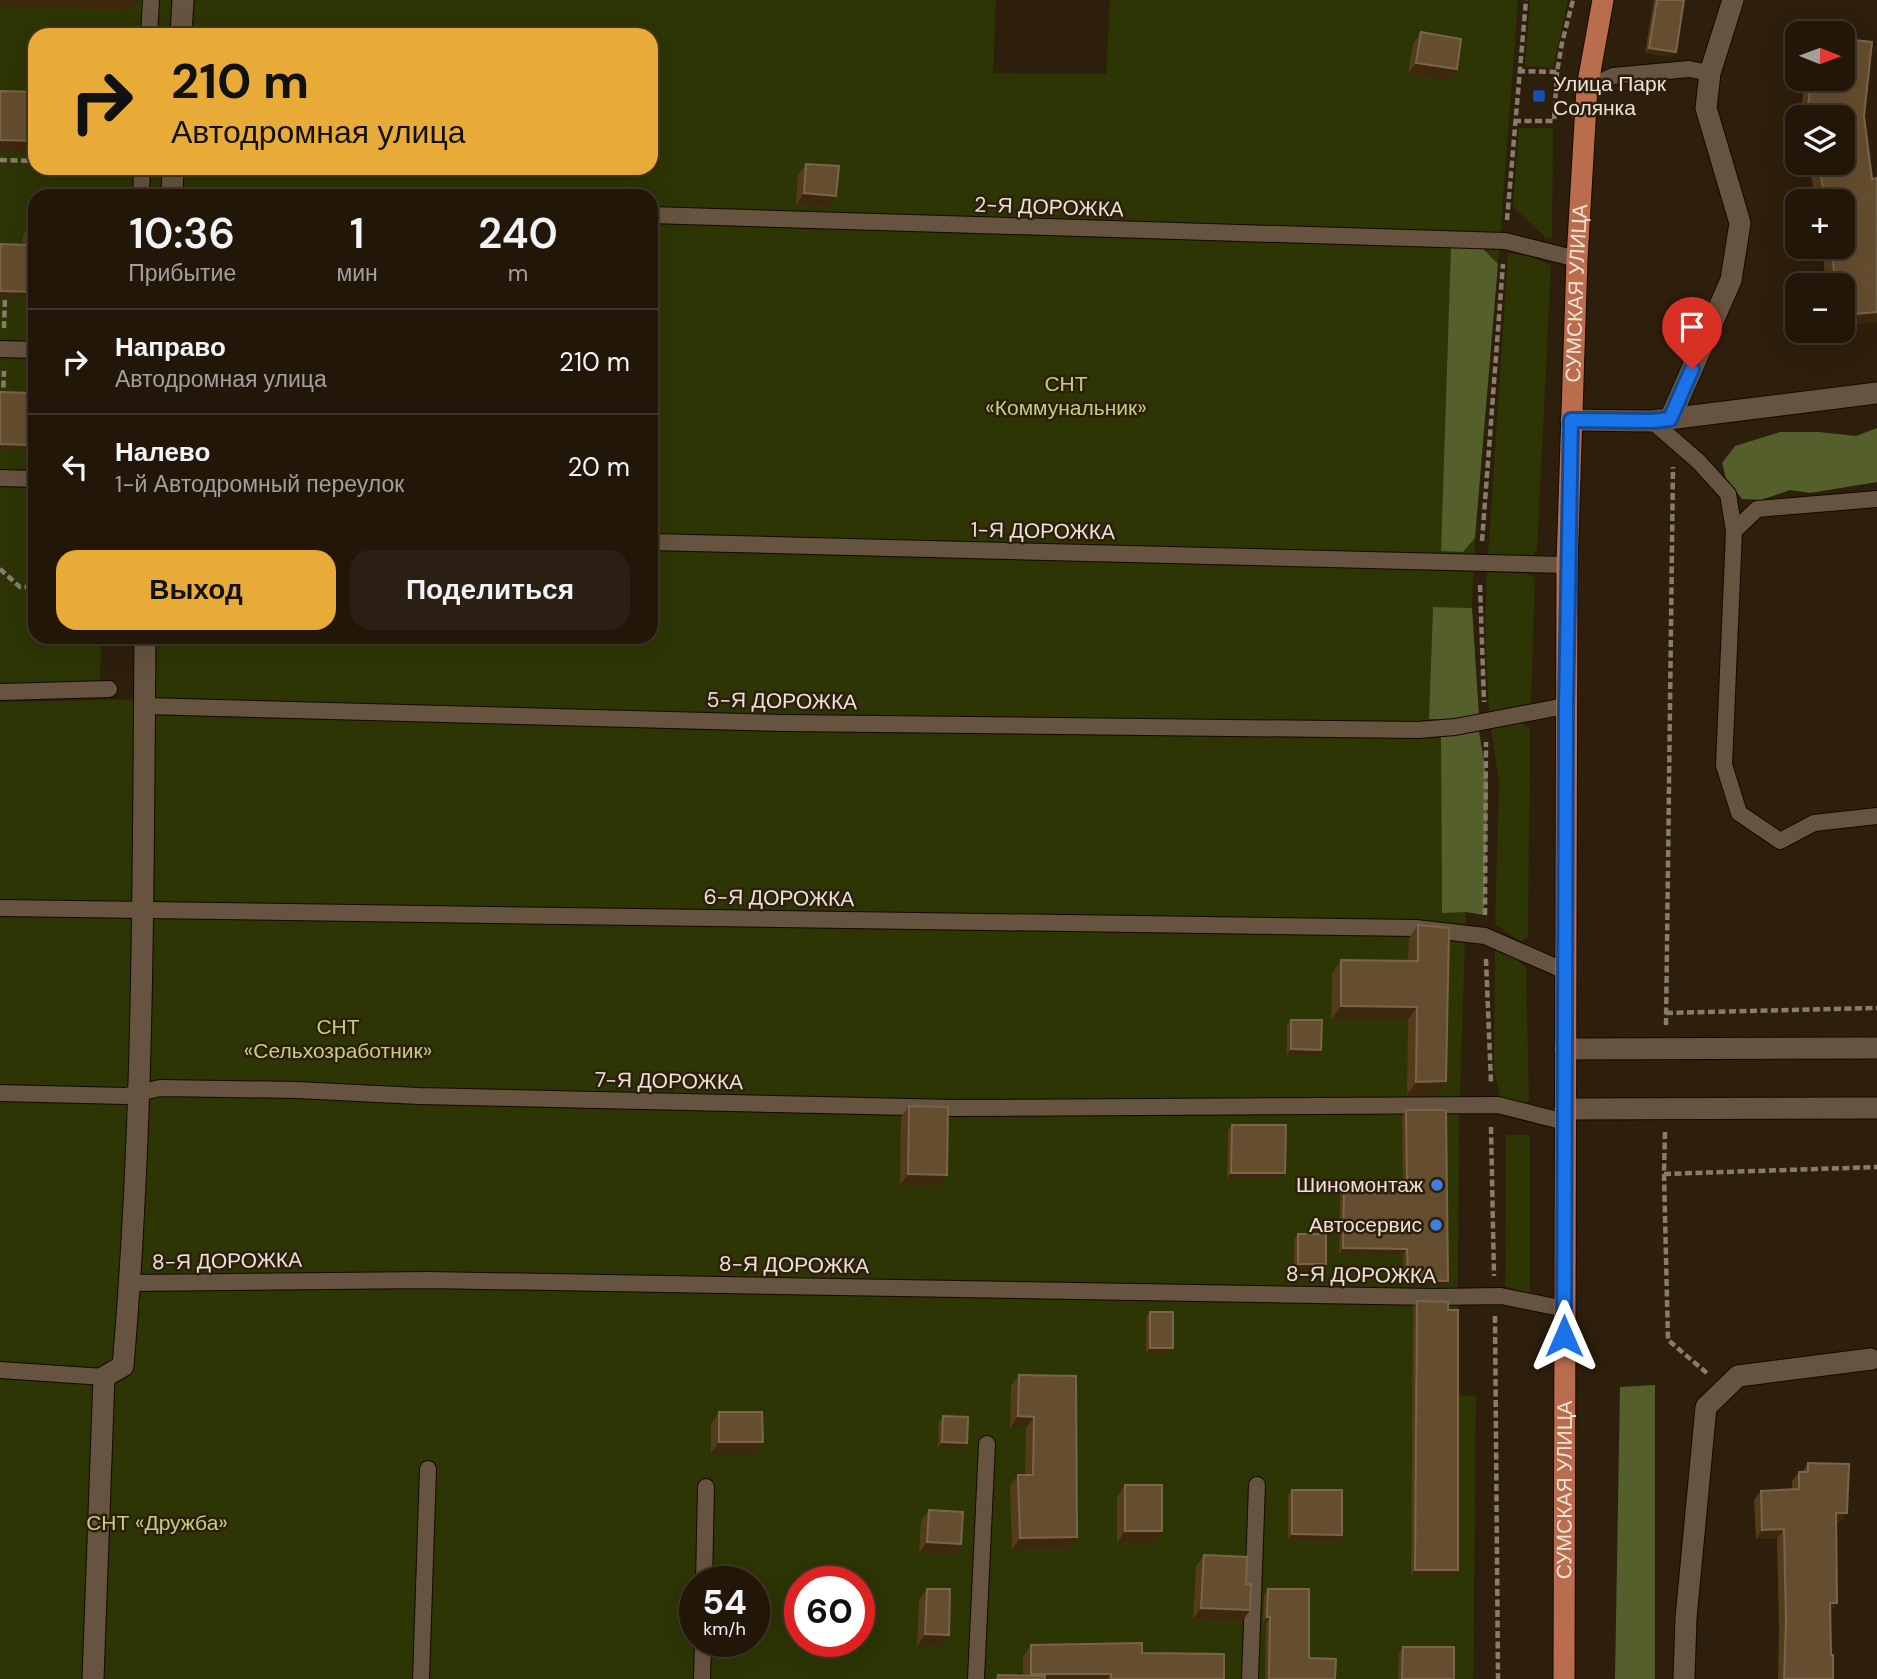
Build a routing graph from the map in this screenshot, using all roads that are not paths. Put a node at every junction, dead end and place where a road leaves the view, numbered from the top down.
1 (151, 0) edge
2 (183, 0) edge
3 (1603, 0) edge
4 (1733, 0) edge
5 (149, 28) edge
6 (181, 28) edge
7 (1710, 73) junction
8 (1587, 88) junction
9 (658, 215) edge
10 (1577, 259) junction
11 (0, 349) edge
12 (28, 350) edge
13 (1877, 393) edge
14 (1571, 420) junction
15 (1661, 420) junction
16 (0, 478) edge
17 (28, 479) edge
18 (1877, 499) edge
19 (1734, 531) junction
20 (658, 542) edge
21 (1567, 565) junction
22 (145, 644) edge
23 (109, 689) dead end
24 (0, 691) edge
25 (145, 706) junction
26 (1566, 706) junction
27 (1877, 816) edge
28 (0, 908) edge
29 (142, 909) junction
30 (1565, 971) junction
31 (1877, 1048) edge
32 (1565, 1049) junction
33 (0, 1093) edge
34 (132, 1095) junction
35 (1877, 1108) edge
36 (1565, 1115) junction
37 (130, 1283) junction
38 (1565, 1309) junction
39 (1871, 1359) dead end
40 (0, 1370) edge
41 (104, 1377) junction
42 (988, 1444) dead end
43 (428, 1469) dead end
44 (1257, 1485) dead end
45 (706, 1487) dead end
46 (704, 1566) edge
47 (703, 1657) edge
48 (93, 1679) edge
49 (421, 1679) edge
50 (702, 1679) edge
51 (976, 1679) edge
52 (1250, 1679) edge
53 (1564, 1679) edge
54 (1684, 1679) edge

1 - 5 lane
2 - 6 street
3 - 8 main road, СУМСКАЯ УЛИЦА
4 - 7 street
7 - 8 lane
7 - 15 street
8 - 10 main road, СУМСКАЯ УЛИЦА
9 - 10 lane, 2-Я ДОРОЖКА
10 - 14 main road, СУМСКАЯ УЛИЦА
11 - 12 lane
13 - 15 street
14 - 15 street
14 - 21 main road, СУМСКАЯ УЛИЦА
15 - 19 lane
16 - 17 lane
18 - 19 lane
19 - 27 lane
20 - 21 lane, 1-Я ДОРОЖКА
21 - 26 main road, СУМСКАЯ УЛИЦА
22 - 25 street
23 - 24 lane
25 - 26 lane, 5-Я ДОРОЖКА
25 - 29 street
26 - 30 main road, СУМСКАЯ УЛИЦА
28 - 29 lane
29 - 30 lane, 6-Я ДОРОЖКА
29 - 34 street
30 - 32 main road, СУМСКАЯ УЛИЦА
31 - 32 street
32 - 36 main road, СУМСКАЯ УЛИЦА
33 - 34 lane, 7-Я ДОРОЖКА
34 - 36 lane, 7-Я ДОРОЖКА
34 - 37 street
35 - 36 street
36 - 38 main road, СУМСКАЯ УЛИЦА
37 - 38 lane, 8-Я ДОРОЖКА
37 - 41 street
38 - 53 main road, СУМСКАЯ УЛИЦА
39 - 54 street
40 - 41 lane
41 - 48 street
42 - 51 lane
43 - 49 lane
44 - 52 lane
45 - 46 lane
47 - 50 lane

